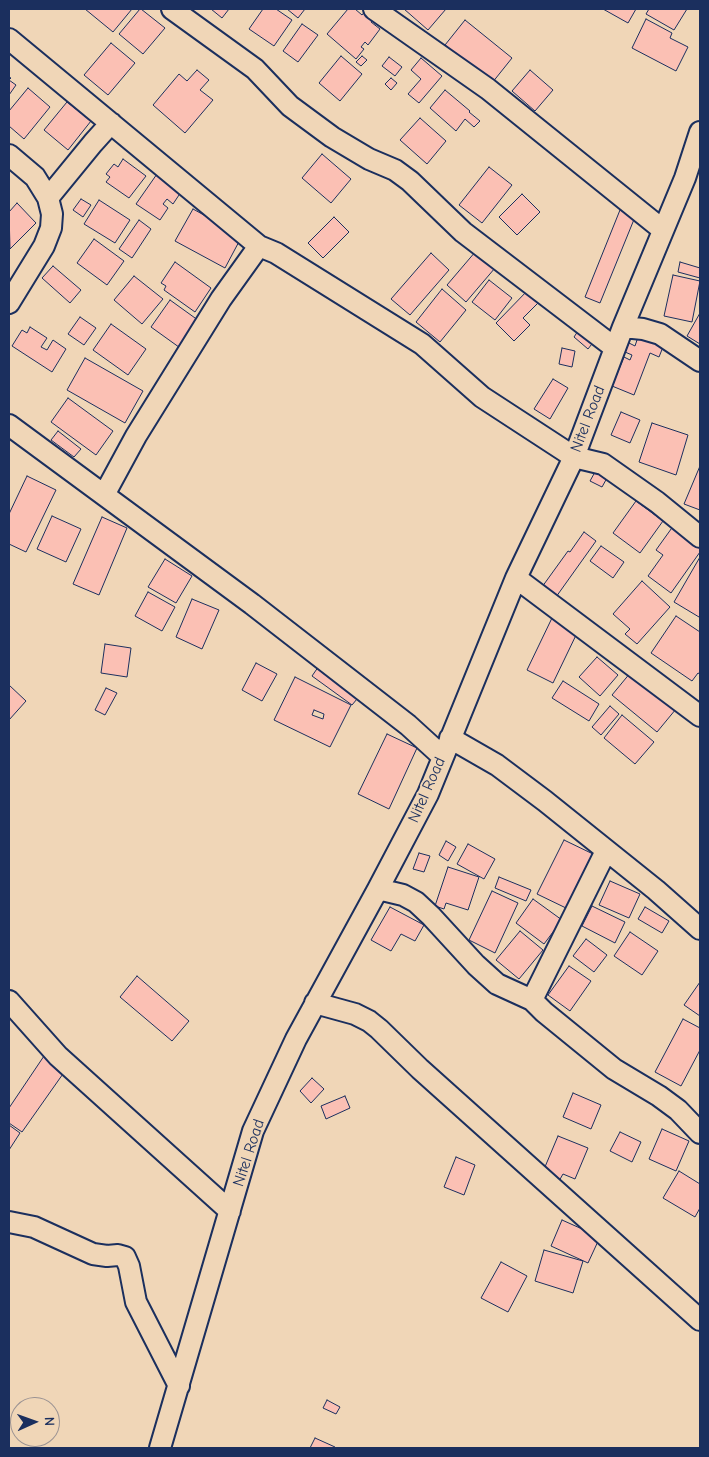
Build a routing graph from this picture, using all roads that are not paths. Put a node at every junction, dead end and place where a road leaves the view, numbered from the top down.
1 (172, 9) edge
2 (374, 9) edge
3 (9, 39) edge
4 (111, 123) junction
5 (700, 132) edge
6 (9, 154) edge
7 (692, 179) edge
8 (48, 198) junction
9 (663, 230) junction
10 (259, 246) junction
11 (9, 303) edge
12 (623, 327) junction
13 (615, 348) junction
14 (700, 361) edge
15 (9, 425) edge
16 (574, 457) junction
17 (104, 494) junction
18 (700, 537) edge
19 (516, 578) junction
20 (700, 716) edge
21 (446, 747) junction
22 (606, 851) junction
23 (378, 889) junction
24 (700, 929) edge
25 (532, 1000) junction
26 (9, 1001) edge
27 (315, 1003) junction
28 (700, 1133) edge
29 (230, 1211) junction
30 (9, 1222) edge
31 (700, 1320) edge
32 (178, 1386) junction
33 (160, 1448) edge

1 - 13 street
2 - 9 street
3 - 4 street
4 - 8 street
4 - 10 street
5 - 7 street, Nitel Road
6 - 8 street
7 - 9 street, Nitel Road
8 - 11 street
9 - 12 street, Nitel Road
10 - 16 street
10 - 17 street
12 - 13 street, Nitel Road
12 - 14 street
13 - 16 street, Nitel Road
15 - 17 street
16 - 18 street
16 - 19 street, Nitel Road
17 - 21 street
19 - 20 street
19 - 21 street, Nitel Road
21 - 22 street
21 - 23 street, Nitel Road
22 - 24 street
22 - 25 street
23 - 25 street
23 - 27 street, Nitel Road
25 - 28 street
26 - 29 street
27 - 29 street, Nitel Road
27 - 31 street
29 - 32 street, Nitel Road
30 - 32 street
32 - 33 street, Nitel Road

